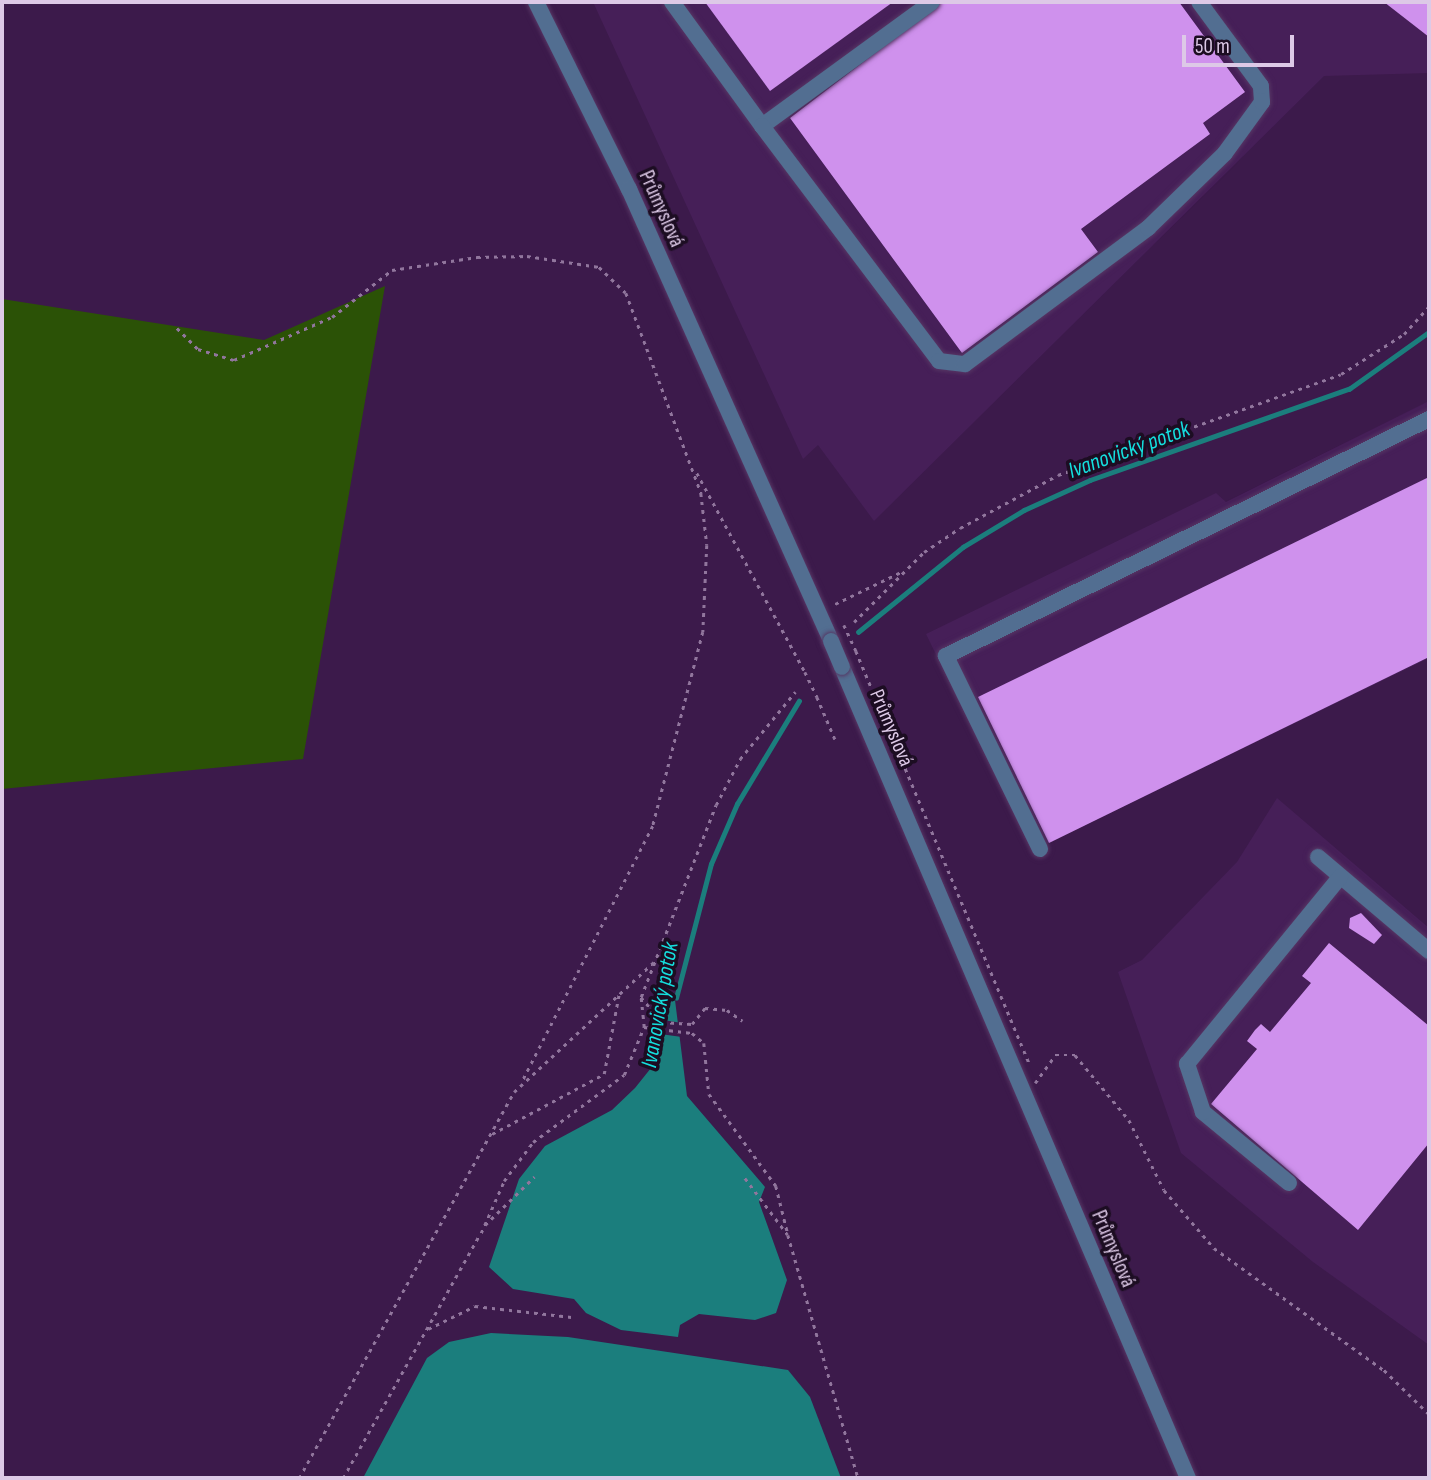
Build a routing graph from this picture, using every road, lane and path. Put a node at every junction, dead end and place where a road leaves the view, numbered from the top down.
1 (536, 2) edge
2 (672, 2) edge
3 (932, 2) edge
4 (1199, 2) edge
5 (762, 126) junction
6 (1429, 306) edge
7 (177, 328) dead end
8 (1429, 419) edge
9 (692, 463) junction
10 (903, 571) junction
11 (835, 604) dead end
12 (853, 622) dead end
13 (844, 625) dead end
14 (856, 651) dead end
15 (795, 692) dead end
16 (835, 739) dead end
17 (1040, 849) dead end
18 (1318, 858) dead end
19 (1340, 877) junction
20 (1429, 951) edge
21 (660, 957) junction
22 (619, 994) junction
23 (641, 997) junction
24 (743, 1021) dead end
25 (644, 1027) junction
26 (523, 1080) junction
27 (1033, 1086) dead end
28 (492, 1134) junction
29 (534, 1177) dead end
30 (745, 1178) dead end
31 (1289, 1183) dead end
32 (481, 1233) junction
33 (788, 1236) junction
34 (571, 1317) dead end
35 (426, 1331) junction
36 (1429, 1414) edge
37 (299, 1478) edge
38 (343, 1478) edge
39 (858, 1478) edge
40 (1188, 1478) edge

1 - 40 street, Průmyslová, bridge
2 - 5 street
3 - 5 street
4 - 5 street
6 - 10 path
7 - 9 path
8 - 17 street
9 - 16 path, bridge
9 - 26 path
10 - 11 path
10 - 12 path
13 - 14 path, bridge
15 - 21 path
18 - 19 street
19 - 20 street
19 - 31 street
21 - 22 path
21 - 23 path
22 - 26 path
22 - 28 path
23 - 24 path
23 - 25 path
25 - 32 path
25 - 33 path
26 - 28 path
27 - 36 path
28 - 37 path
29 - 32 path
30 - 33 path
32 - 35 path
33 - 39 path
34 - 35 path
35 - 38 path

